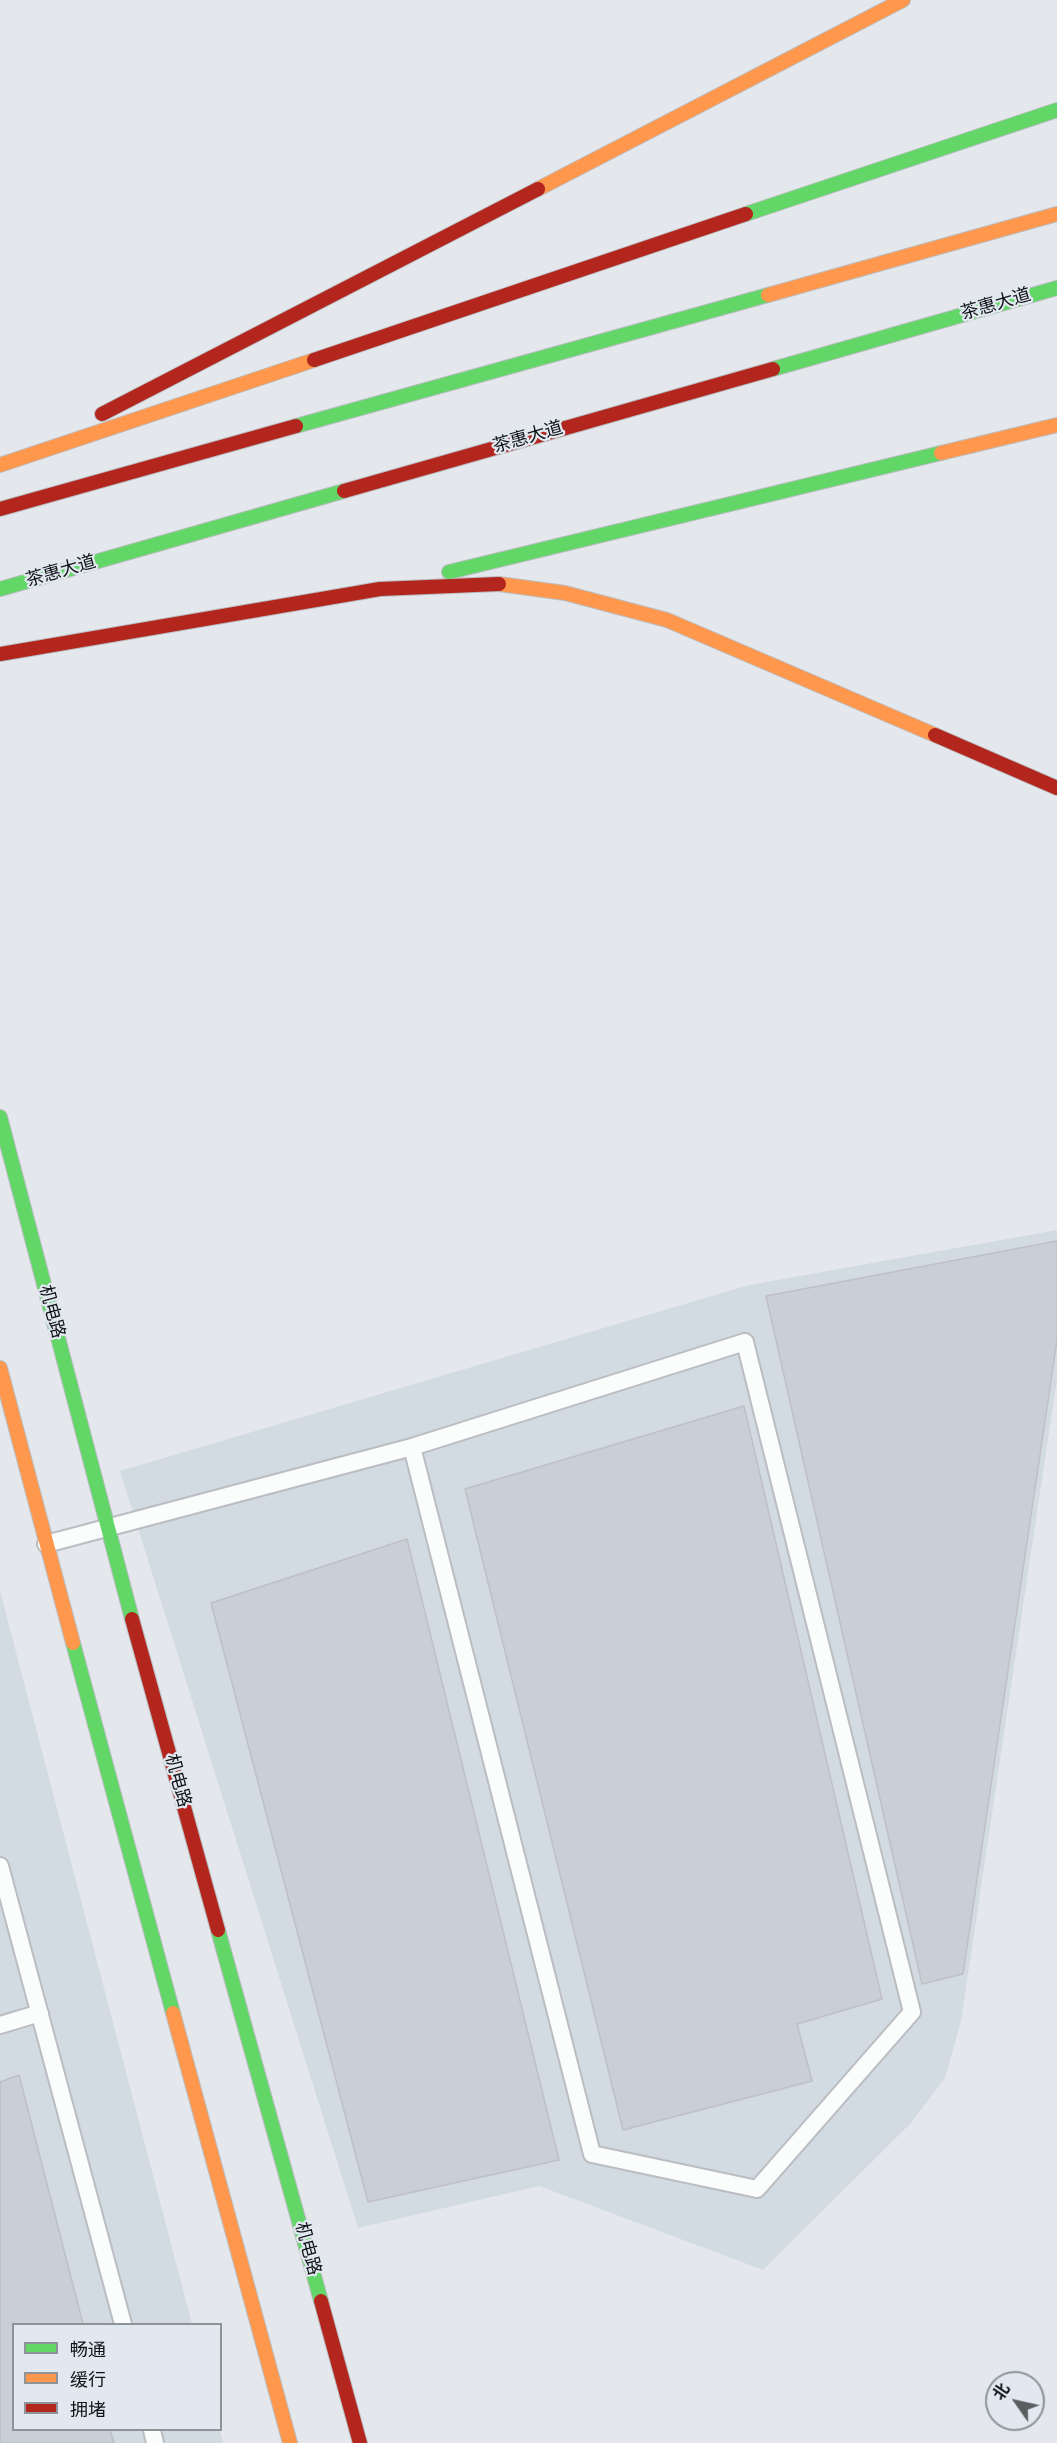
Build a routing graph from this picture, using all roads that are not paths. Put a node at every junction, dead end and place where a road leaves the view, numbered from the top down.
1 (903, 0) edge
2 (1057, 110) edge
3 (1057, 214) edge
4 (1057, 288) edge
5 (1057, 425) edge
6 (3, 464) edge
7 (0, 508) edge
8 (0, 589) edge
9 (380, 589) junction
10 (0, 654) edge
11 (1057, 788) edge
12 (0, 1118) edge
13 (0, 1368) edge
14 (412, 1447) junction
15 (107, 1528) junction
16 (46, 1544) junction
17 (0, 1866) edge
18 (40, 2013) junction
19 (0, 2025) edge
20 (122, 2323) edge
21 (290, 2443) edge
22 (360, 2443) edge

1 - 6 main road
2 - 6 main road
3 - 7 main road
4 - 8 main road, 茶惠大道
5 - 9 main road
9 - 10 main road
9 - 11 main road
12 - 15 main road, 机电路
13 - 16 main road
14 - 14 lane
14 - 15 lane
15 - 16 lane
15 - 22 main road, 机电路
16 - 21 main road
17 - 18 lane
18 - 19 lane
18 - 20 lane

